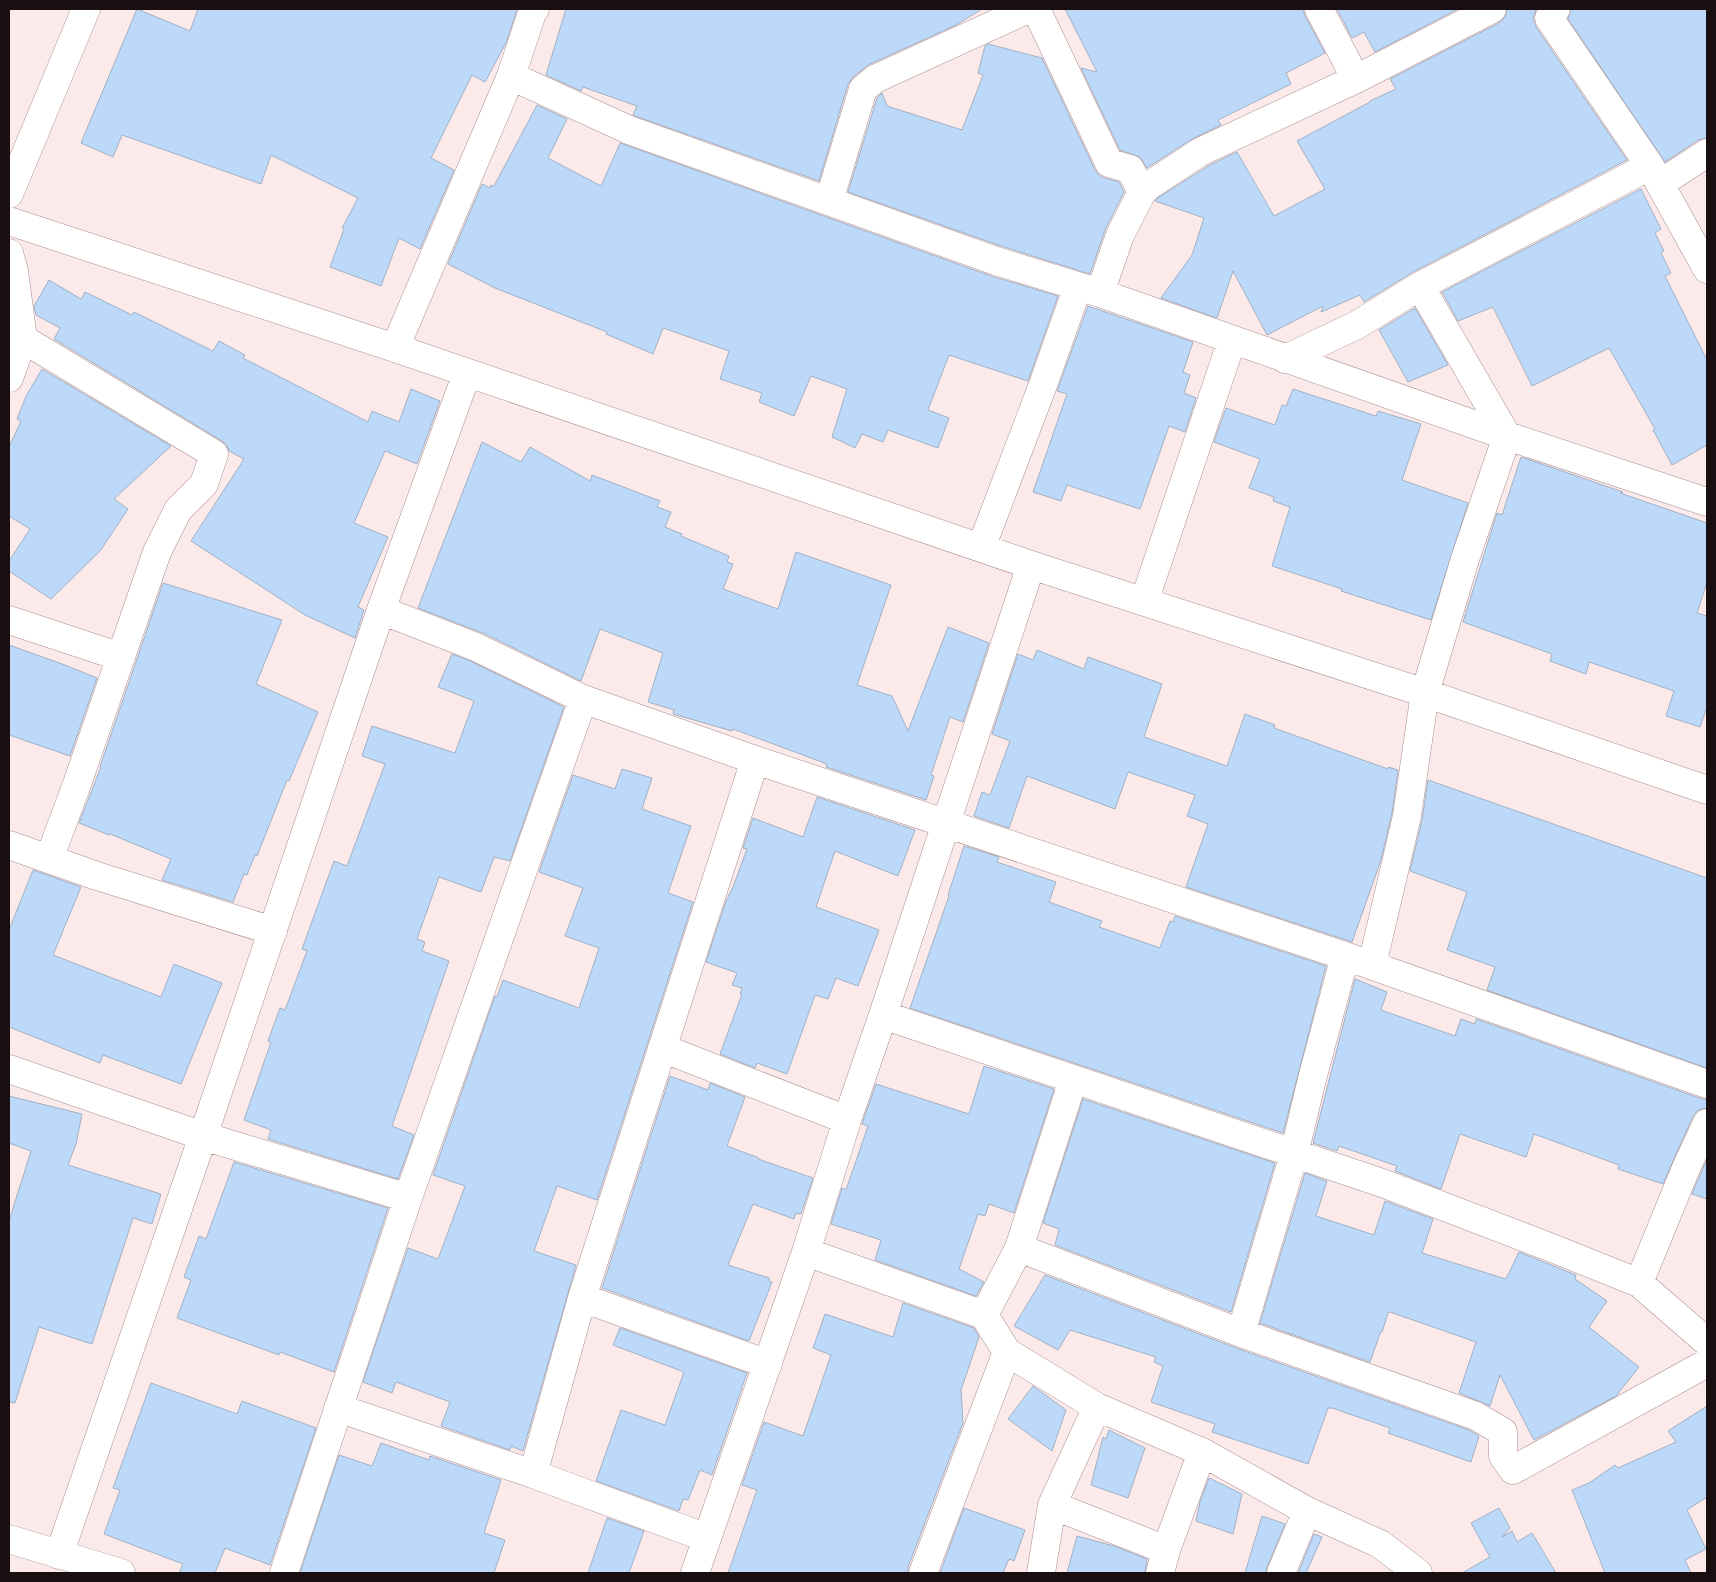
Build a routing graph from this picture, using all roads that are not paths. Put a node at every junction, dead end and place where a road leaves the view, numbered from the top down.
1 (86, 9) edge
2 (1028, 9) edge
3 (1036, 9) edge
4 (1320, 9) edge
5 (1492, 9) edge
6 (1556, 9) edge
7 (532, 10) edge
8 (511, 76) junction
9 (1356, 79) junction
10 (1707, 153) edge
11 (1655, 175) junction
12 (1142, 192) junction
13 (9, 194) edge
14 (829, 201) junction
15 (9, 221) edge
16 (9, 253) edge
17 (1707, 269) edge
18 (1420, 286) junction
19 (1089, 290) junction
20 (23, 339) junction
21 (1232, 340) junction
22 (395, 348) junction
23 (1284, 358) junction
24 (467, 373) junction
25 (9, 378) edge
26 (1507, 436) junction
27 (1707, 502) edge
28 (980, 548) junction
29 (1031, 565) junction
30 (1144, 602) junction
31 (381, 610) junction
32 (9, 620) edge
33 (121, 657) junction
34 (1425, 693) junction
35 (583, 699) junction
36 (755, 760) junction
37 (1707, 790) edge
38 (946, 823) junction
39 (9, 845) edge
40 (49, 859) junction
41 (273, 931) junction
42 (1345, 956) junction
43 (1372, 965) junction
44 (883, 1015) junction
45 (662, 1048) junction
46 (9, 1069) edge
47 (1074, 1080) junction
48 (1707, 1084) edge
49 (847, 1120) junction
50 (1707, 1123) edge
51 (203, 1136) junction
52 (1294, 1154) junction
53 (408, 1198) junction
54 (1019, 1248) junction
55 (806, 1252) junction
56 (1639, 1282) junction
57 (582, 1298) junction
58 (984, 1314) junction
59 (1241, 1333) junction
60 (1707, 1342) edge
61 (1007, 1352) junction
62 (1707, 1363) edge
63 (768, 1364) junction
64 (1097, 1407) junction
65 (338, 1408) junction
66 (1202, 1452) junction
67 (533, 1474) junction
68 (1052, 1505) junction
69 (1307, 1511) junction
70 (707, 1538) junction
71 (9, 1539) edge
72 (59, 1555) junction
73 (1163, 1562) edge
74 (1412, 1571) edge
75 (121, 1573) edge
76 (284, 1573) edge
77 (695, 1573) edge
78 (923, 1573) edge
79 (1041, 1573) edge
80 (1281, 1573) edge

1 - 13 street
2 - 14 street
3 - 12 street
4 - 9 street
5 - 9 street
6 - 11 street
7 - 8 street
8 - 14 street
8 - 22 street
9 - 12 street
10 - 11 street
11 - 17 street
11 - 18 street
12 - 19 street
14 - 19 street
15 - 22 street
16 - 20 street
18 - 23 street
18 - 26 street
19 - 21 street
19 - 28 street
20 - 25 street
20 - 33 street
21 - 23 street
21 - 30 street
22 - 24 street
23 - 26 street
24 - 28 street
24 - 31 street
26 - 27 street
26 - 34 street
28 - 29 street
29 - 30 street
29 - 38 street
30 - 34 street
31 - 35 street
31 - 41 street
32 - 33 street
33 - 40 street
34 - 37 street
34 - 43 street
35 - 36 street
35 - 53 street
36 - 38 street
36 - 45 street
38 - 42 street
38 - 44 street
39 - 40 street
40 - 41 street
41 - 51 street
42 - 43 street
42 - 52 street
43 - 48 street
44 - 47 street
44 - 49 street
45 - 49 street
45 - 57 street
46 - 51 street
47 - 52 street
47 - 54 street
49 - 55 street
50 - 56 street
51 - 53 street
51 - 72 street
52 - 56 street
52 - 59 street
53 - 65 street
54 - 58 street
54 - 59 street
55 - 58 street
55 - 63 street
56 - 60 street
57 - 63 street
57 - 67 street
58 - 61 street
59 - 62 street
61 - 64 street
61 - 78 street
63 - 70 street
64 - 66 street
64 - 68 street
65 - 67 street
65 - 76 street
66 - 69 street
66 - 73 street
67 - 70 street
68 - 73 street
68 - 79 street
69 - 74 street
69 - 80 street
70 - 77 street
71 - 72 street
72 - 75 street

